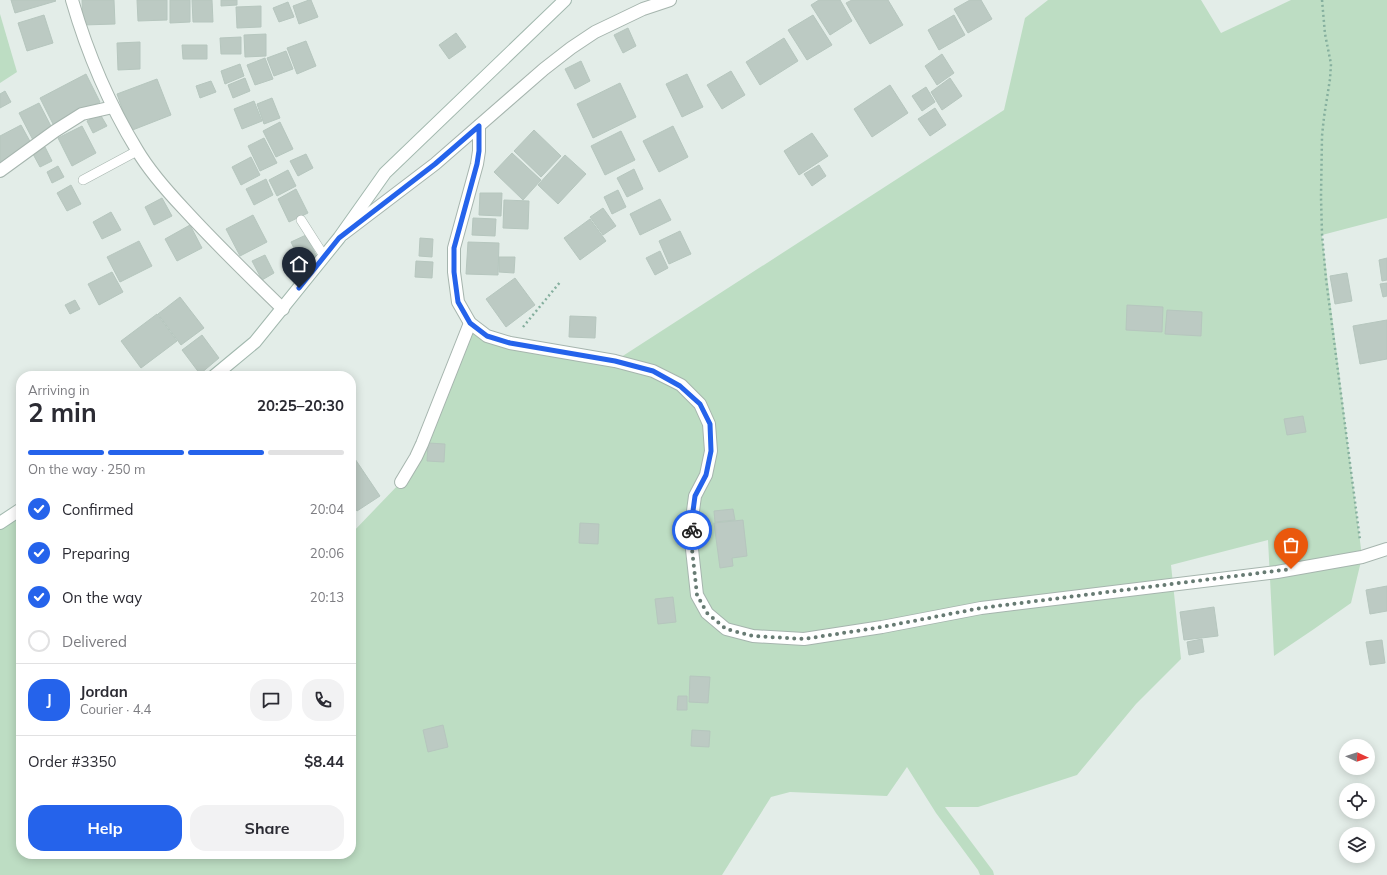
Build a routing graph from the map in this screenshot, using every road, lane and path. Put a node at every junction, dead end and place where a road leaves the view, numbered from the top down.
1 (72, 0) edge
2 (565, 0) edge
3 (670, 0) edge
4 (1322, 0) edge
5 (113, 107) junction
6 (479, 126) junction
7 (137, 151) junction
8 (0, 172) edge
9 (83, 180) dead end
10 (302, 220) dead end
11 (339, 238) junction
12 (324, 256) junction
13 (561, 281) dead end
14 (283, 309) junction
15 (470, 323) junction
16 (510, 343) junction
17 (220, 371) edge
18 (401, 482) dead end
19 (16, 512) edge
20 (0, 523) edge
21 (1387, 549) edge
22 (1362, 557) junction

1 - 5 street
2 - 11 street
3 - 6 street
4 - 22 path
5 - 7 street
5 - 8 street
6 - 11 street
6 - 15 street
7 - 9 lane
7 - 14 street
10 - 12 lane
11 - 12 street
12 - 14 street
13 - 16 path
14 - 17 street
15 - 16 street
15 - 18 street
16 - 22 street
19 - 20 street
21 - 22 street

